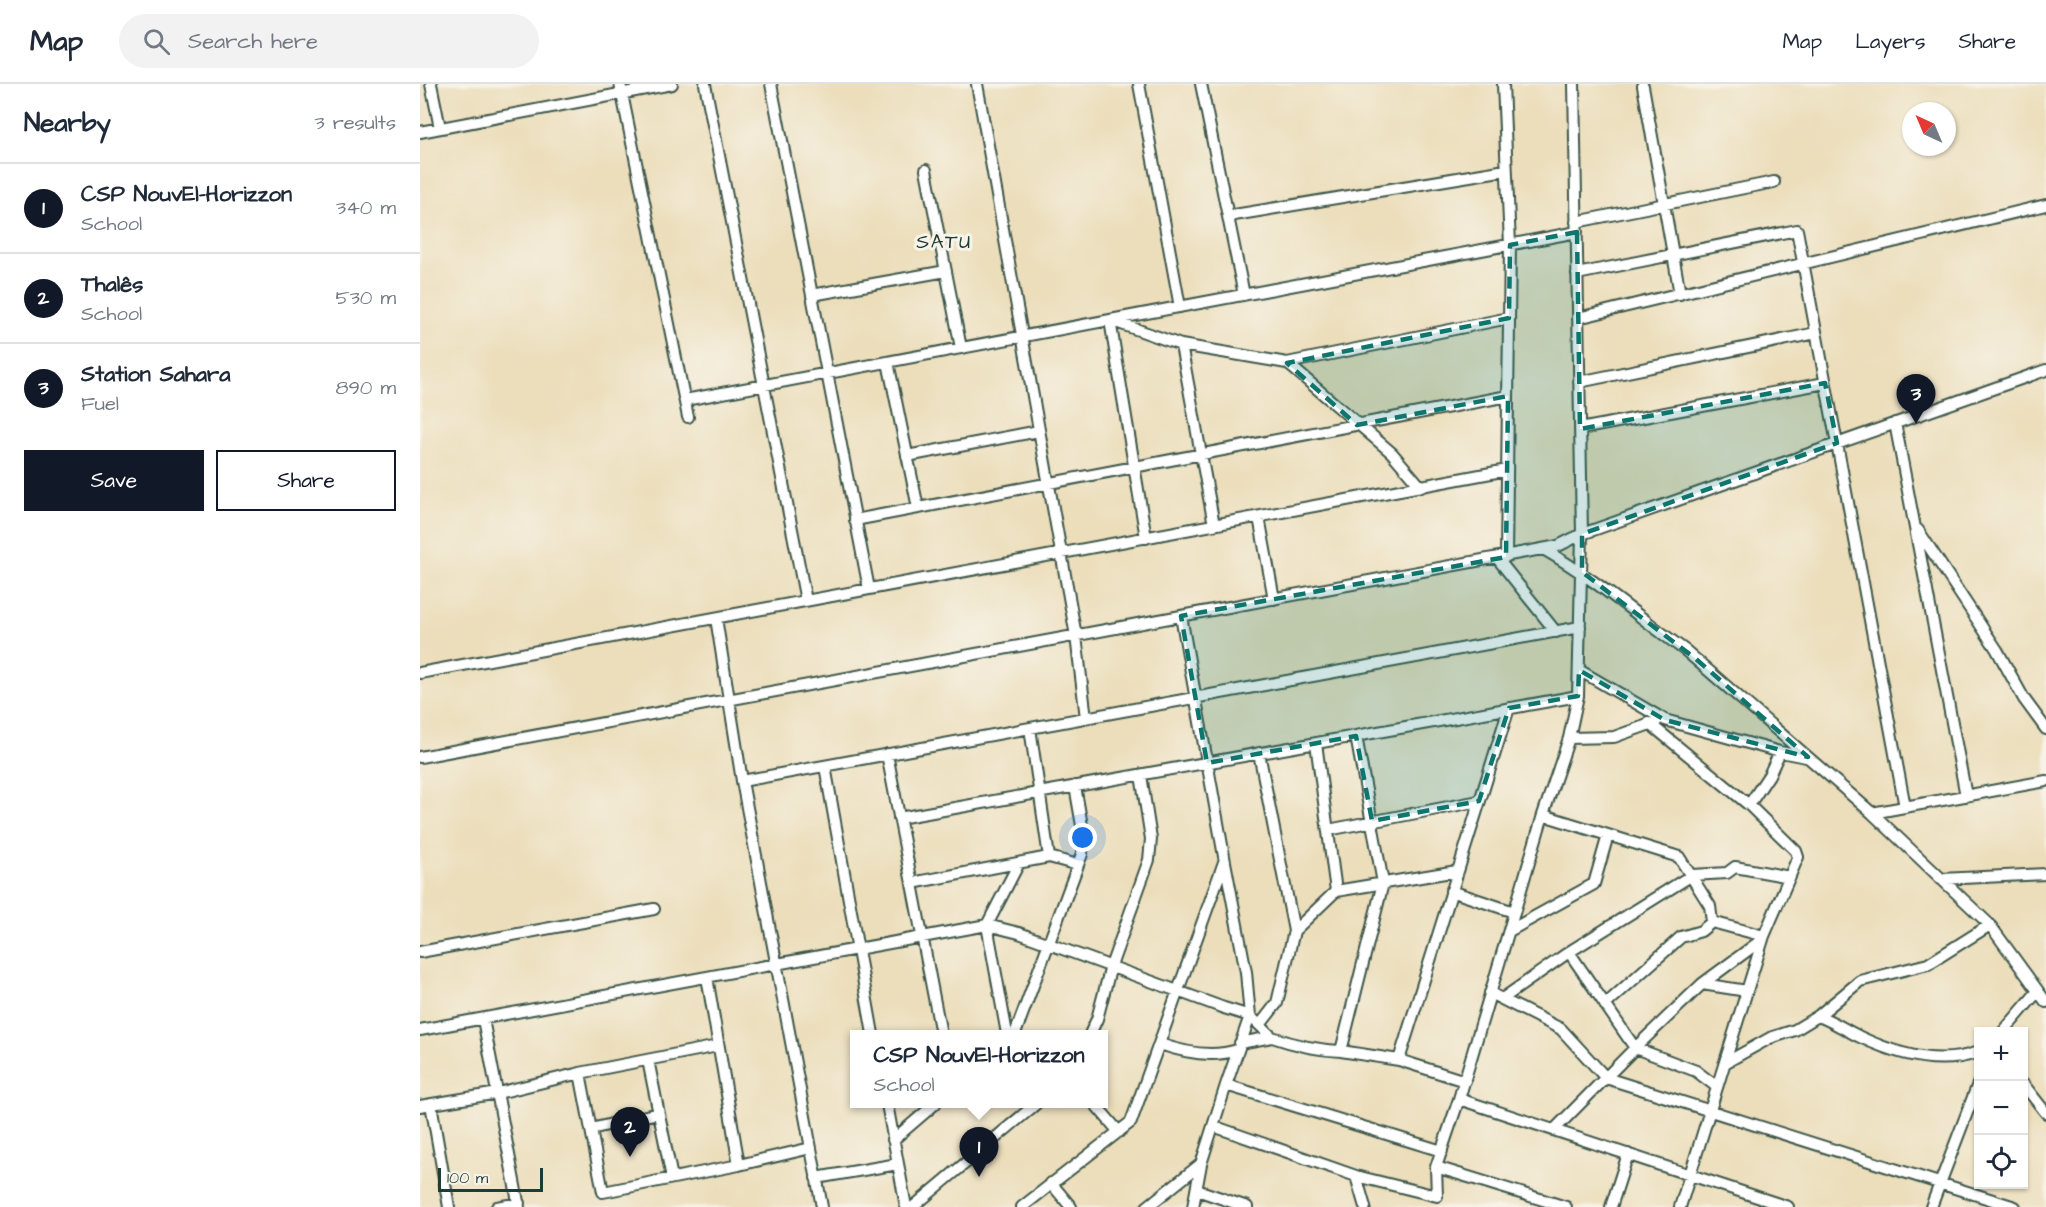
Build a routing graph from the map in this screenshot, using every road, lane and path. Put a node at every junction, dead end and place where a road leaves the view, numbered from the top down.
1 (431, 84) edge
2 (672, 84) edge
3 (705, 84) edge
4 (771, 84) edge
5 (977, 84) edge
6 (1139, 84) edge
7 (1201, 84) edge
8 (1503, 84) edge
9 (1574, 84) edge
10 (1643, 86) dead end
11 (621, 89) edge
12 (440, 128) junction
13 (420, 132) edge
14 (926, 170) dead end
15 (1506, 170) junction
16 (1774, 182) dead end
17 (1664, 204) junction
18 (2046, 205) edge
19 (1228, 216) junction
20 (1576, 227) junction
21 (1510, 245) junction
22 (1673, 255) junction
23 (1803, 264) junction
24 (945, 271) junction
25 (1577, 274) junction
26 (1680, 294) junction
27 (812, 295) junction
28 (1244, 295) junction
29 (1180, 307) junction
30 (1509, 318) junction
31 (1578, 318) junction
32 (1110, 320) junction
33 (1816, 333) junction
34 (1022, 337) junction
35 (1181, 345) junction
36 (961, 348) junction
37 (888, 362) junction
38 (1287, 363) junction
39 (2046, 369) edge
40 (827, 373) junction
41 (1579, 382) junction
42 (1826, 383) junction
43 (764, 385) junction
44 (1508, 396) junction
45 (685, 400) junction
46 (688, 417) dead end
47 (1895, 423) junction
48 (1357, 425) junction
49 (1580, 429) junction
50 (1039, 431) junction
51 (1837, 443) junction
52 (1201, 454) junction
53 (907, 456) junction
54 (1134, 467) junction
55 (1507, 470) junction
56 (1049, 483) junction
57 (1421, 487) junction
58 (918, 508) junction
59 (1259, 517) junction
60 (855, 520) junction
61 (1914, 524) junction
62 (1214, 525) junction
63 (1582, 534) junction
64 (1146, 538) junction
65 (1543, 549) junction
66 (1061, 553) junction
67 (1502, 557) junction
68 (1582, 572) junction
69 (869, 589) junction
70 (1274, 599) junction
71 (806, 601) junction
72 (1181, 616) junction
73 (716, 618) junction
74 (1580, 627) junction
75 (1557, 632) junction
76 (1076, 636) junction
77 (1579, 670) junction
78 (420, 673) edge
79 (1578, 696) junction
80 (1196, 698) junction
81 (729, 700) junction
82 (1509, 708) junction
83 (1086, 718) junction
84 (1665, 720) junction
85 (1649, 723) junction
86 (1030, 728) junction
87 (2046, 729) edge
88 (1356, 736) junction
89 (1569, 738) junction
90 (1316, 743) junction
91 (1780, 752) junction
92 (1259, 753) junction
93 (887, 754) junction
94 (420, 757) edge
95 (1808, 757) junction
96 (1207, 763) junction
97 (825, 766) junction
98 (1141, 775) junction
99 (742, 781) junction
100 (2046, 781) edge
101 (1075, 786) junction
102 (1040, 793) junction
103 (1966, 796) junction
104 (1479, 801) junction
105 (1749, 805) junction
106 (1905, 807) junction
107 (1872, 813) junction
108 (1543, 815) junction
109 (899, 818) junction
110 (1372, 821) junction
111 (1328, 830) junction
112 (1608, 835) junction
113 (1049, 857) junction
114 (1225, 862) junction
115 (1019, 863) junction
116 (1078, 865) junction
117 (1457, 871) junction
118 (2046, 874) edge
119 (1692, 875) junction
120 (1790, 877) junction
121 (1941, 879) junction
122 (912, 883) junction
123 (1383, 883) junction
124 (1336, 891) junction
125 (1451, 891) junction
126 (654, 909) dead end
127 (1515, 912) junction
128 (1712, 922) junction
129 (987, 925) junction
130 (1990, 925) junction
131 (1294, 931) junction
132 (1509, 931) junction
133 (922, 938) junction
134 (1763, 938) junction
135 (1049, 944) junction
136 (857, 950) junction
137 (420, 952) edge
138 (1569, 952) junction
139 (776, 964) junction
140 (1111, 966) junction
141 (706, 977) junction
142 (1702, 984) junction
143 (1747, 991) junction
144 (2038, 991) junction
145 (1179, 992) junction
146 (1491, 993) junction
147 (1502, 999) junction
148 (2046, 1002) edge
149 (1605, 1005) junction
150 (1250, 1016) junction
151 (1818, 1016) junction
152 (483, 1019) junction
153 (1260, 1025) junction
154 (2007, 1027) edge
155 (420, 1030) edge
156 (872, 1030) edge
157 (940, 1030) edge
158 (1006, 1030) edge
159 (1017, 1030) edge
160 (1092, 1030) edge
161 (1272, 1037) junction
162 (1160, 1044) junction
163 (718, 1046) junction
164 (1239, 1047) junction
165 (1635, 1048) junction
166 (1341, 1051) junction
167 (1974, 1054) edge
168 (648, 1060) junction
169 (1399, 1060) junction
170 (1725, 1063) junction
171 (580, 1073) junction
172 (1606, 1078) junction
173 (1465, 1081) junction
174 (1226, 1084) junction
175 (1717, 1087) junction
176 (2028, 1090) edge
177 (498, 1093) junction
178 (1974, 1094) edge
179 (1459, 1099) junction
180 (425, 1105) edge
181 (887, 1108) edge
182 (930, 1108) edge
183 (1031, 1108) edge
184 (1098, 1108) edge
185 (1710, 1110) junction
186 (658, 1113) junction
187 (2046, 1113) edge
188 (1213, 1126) junction
189 (591, 1129) junction
190 (1554, 1130) junction
191 (1119, 1132) junction
192 (894, 1140) junction
193 (811, 1148) junction
194 (1442, 1151) junction
195 (1628, 1155) junction
196 (898, 1164) junction
197 (1201, 1164) junction
198 (739, 1165) junction
199 (1436, 1167) junction
200 (1690, 1175) junction
201 (1356, 1176) junction
202 (672, 1178) junction
203 (816, 1178) junction
204 (1051, 1183) junction
205 (1940, 1183) junction
206 (1197, 1190) junction
207 (1438, 1202) edge
208 (519, 1205) edge
209 (449, 1207) edge
210 (497, 1207) edge
211 (822, 1207) edge
212 (906, 1207) edge
213 (913, 1207) edge
214 (1022, 1207) edge
215 (1071, 1207) edge
216 (1147, 1207) edge
217 (1193, 1207) edge
218 (1247, 1207) edge
219 (1365, 1207) edge
220 (1566, 1207) edge
221 (1611, 1207) edge
222 (1680, 1207) edge
223 (1788, 1207) edge
224 (1931, 1207) edge
225 (2015, 1207) edge

1 - 12 street
2 - 11 street
3 - 43 street
4 - 27 street
5 - 34 street
6 - 29 street
7 - 19 street
8 - 15 street
9 - 20 street
10 - 17 street
11 - 12 street
11 - 45 street
12 - 13 street
14 - 24 street
15 - 19 street
15 - 21 street
16 - 17 street
17 - 20 street
17 - 22 street
18 - 23 street
19 - 28 street
20 - 21 street
20 - 25 street
21 - 28 street
21 - 30 street
22 - 23 street
22 - 25 street
22 - 26 street
23 - 26 street
23 - 33 street
24 - 27 street
24 - 36 street
25 - 31 street
26 - 31 street
27 - 40 street
28 - 29 street
29 - 32 street
30 - 38 street
30 - 44 street
31 - 41 street
32 - 34 street
32 - 35 street
32 - 54 street
33 - 41 street
33 - 42 street
34 - 36 street
34 - 50 street
35 - 38 street
35 - 52 street
36 - 37 street
37 - 40 street
37 - 53 street
38 - 48 street
39 - 47 street
40 - 43 street
40 - 60 street
41 - 49 street
42 - 49 street
42 - 51 street
43 - 45 street
43 - 71 street
44 - 48 street
44 - 55 street
45 - 46 street
47 - 51 street
47 - 61 street
48 - 52 street
48 - 57 street
49 - 63 street
50 - 53 street
50 - 56 street
51 - 63 street
51 - 106 street
52 - 54 street
52 - 62 street
53 - 58 street
54 - 56 street
54 - 64 street
55 - 57 street
55 - 67 street
56 - 58 street
56 - 66 street
57 - 59 street
58 - 60 street
59 - 62 street
59 - 70 street
60 - 69 street
61 - 87 street
61 - 103 street
62 - 64 street
63 - 65 street
63 - 68 street
64 - 66 street
65 - 67 street
65 - 68 street
66 - 69 street
66 - 76 street
67 - 70 street
67 - 75 street
68 - 74 street
68 - 95 street
69 - 71 street
70 - 72 street
71 - 73 street
72 - 76 street
72 - 80 street
73 - 78 street
73 - 81 street
74 - 75 street
74 - 77 street
75 - 80 street
76 - 81 street
76 - 83 street
77 - 79 street
77 - 84 street
79 - 82 street
79 - 89 street
80 - 83 street
80 - 96 street
81 - 94 street
81 - 99 street
82 - 88 street
82 - 104 street
83 - 86 street
84 - 85 street
84 - 91 street
85 - 89 street
85 - 105 street
86 - 93 street
86 - 102 street
88 - 90 street
88 - 110 street
89 - 108 street
90 - 92 street
90 - 111 street
91 - 95 street
91 - 105 street
92 - 96 street
92 - 131 street
93 - 97 street
93 - 109 street
95 - 107 street
96 - 98 street
96 - 114 street
97 - 99 street
97 - 136 street
98 - 101 street
98 - 140 street
99 - 139 street
100 - 103 street
101 - 102 street
101 - 116 street
102 - 109 street
102 - 113 street
103 - 106 street
104 - 110 street
104 - 117 street
105 - 120 street
106 - 107 street
107 - 121 street
108 - 112 street
108 - 127 street
109 - 122 street
110 - 111 street
110 - 123 street
111 - 124 street
112 - 119 street
112 - 132 street
113 - 115 street
113 - 116 street
114 - 145 street
114 - 150 street
115 - 122 street
115 - 129 street
116 - 135 street
117 - 123 street
117 - 125 street
118 - 121 street
119 - 120 street
119 - 128 street
119 - 138 street
120 - 134 street
121 - 130 street
122 - 133 street
123 - 124 street
123 - 166 street
124 - 131 street
125 - 127 street
125 - 169 street
126 - 137 street
127 - 132 street
128 - 134 street
128 - 149 street
129 - 133 street
129 - 135 street
129 - 158 street
130 - 144 street
130 - 151 street
131 - 153 street
132 - 146 street
133 - 136 street
133 - 157 street
134 - 142 street
134 - 143 street
135 - 140 street
135 - 159 street
136 - 139 street
136 - 156 street
138 - 147 street
138 - 149 street
139 - 141 street
139 - 193 street
140 - 145 street
140 - 160 street
141 - 152 street
141 - 163 street
142 - 143 street
142 - 165 street
143 - 170 street
144 - 148 street
144 - 154 street
145 - 150 street
145 - 162 street
146 - 147 street
146 - 173 street
147 - 172 street
149 - 165 street
150 - 153 street
150 - 164 street
151 - 167 street
151 - 170 street
152 - 155 street
152 - 177 street
153 - 161 street
161 - 164 street
161 - 166 street
162 - 164 street
162 - 191 street
163 - 168 street
163 - 198 street
164 - 174 street
165 - 172 street
165 - 175 street
166 - 169 street
168 - 171 street
168 - 186 street
169 - 173 street
170 - 175 street
171 - 177 street
171 - 189 street
172 - 185 street
172 - 190 street
173 - 179 street
174 - 188 street
174 - 194 street
175 - 185 street
176 - 187 street
177 - 180 street
177 - 208 street
178 - 205 street
179 - 190 street
179 - 194 street
180 - 209 street
181 - 192 street
182 - 192 street
183 - 213 street
184 - 191 street
185 - 200 street
185 - 205 street
186 - 189 street
186 - 202 street
188 - 197 street
188 - 201 street
189 - 202 street
190 - 195 street
191 - 204 street
192 - 196 street
193 - 198 street
193 - 203 street
194 - 199 street
195 - 200 street
195 - 221 street
196 - 203 street
196 - 212 street
197 - 206 street
197 - 216 street
198 - 202 street
199 - 207 street
199 - 220 street
200 - 222 street
200 - 223 street
201 - 207 street
201 - 219 street
203 - 211 street
204 - 214 street
204 - 215 street
205 - 224 street
205 - 225 street
206 - 217 street
206 - 218 street
208 - 210 street

